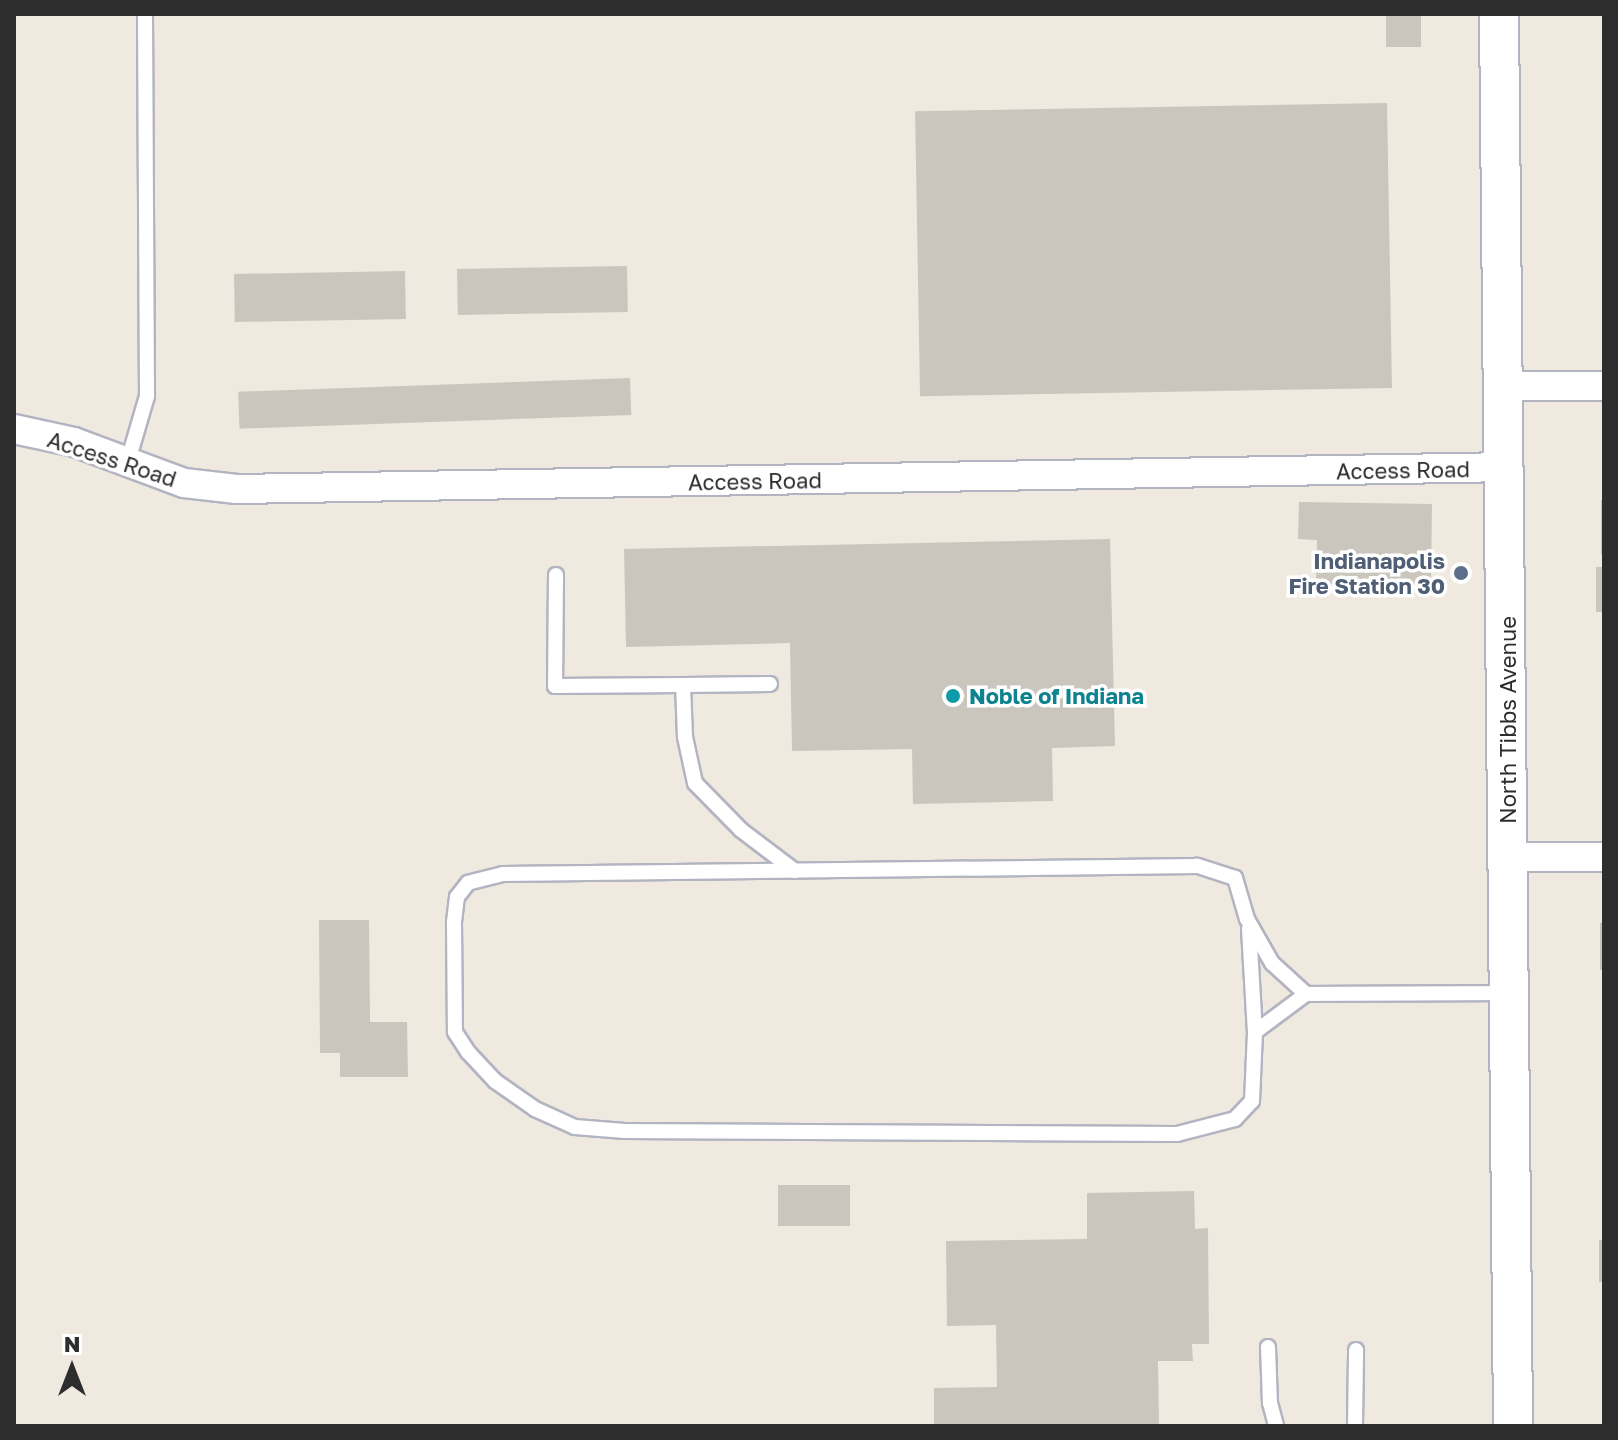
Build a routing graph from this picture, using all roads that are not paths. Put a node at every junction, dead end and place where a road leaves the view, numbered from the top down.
1 (145, 14) edge
2 (1499, 14) edge
3 (1504, 386) junction
4 (1604, 386) edge
5 (14, 429) edge
6 (128, 461) junction
7 (1506, 467) junction
8 (556, 575) dead end
9 (770, 684) dead end
10 (683, 685) junction
11 (1509, 857) junction
12 (1604, 857) edge
13 (795, 871) junction
14 (1247, 919) junction
15 (1510, 993) junction
16 (1306, 994) junction
17 (1255, 1032) junction
18 (1268, 1347) dead end
19 (1356, 1350) dead end
20 (1276, 1426) edge
21 (1355, 1426) edge
22 (1513, 1426) edge

1 - 6 lane
2 - 3 street, North Tibbs Avenue
3 - 4 street
3 - 7 street, North Tibbs Avenue
5 - 6 street, Access Road
6 - 7 street, Access Road
7 - 11 street, North Tibbs Avenue
8 - 10 lane
9 - 10 lane
10 - 13 lane
11 - 12 street
11 - 15 street, North Tibbs Avenue
13 - 14 lane
13 - 17 lane
14 - 16 lane
14 - 17 lane
15 - 16 lane
15 - 22 street, North Tibbs Avenue
16 - 17 lane
18 - 20 lane
19 - 21 lane

